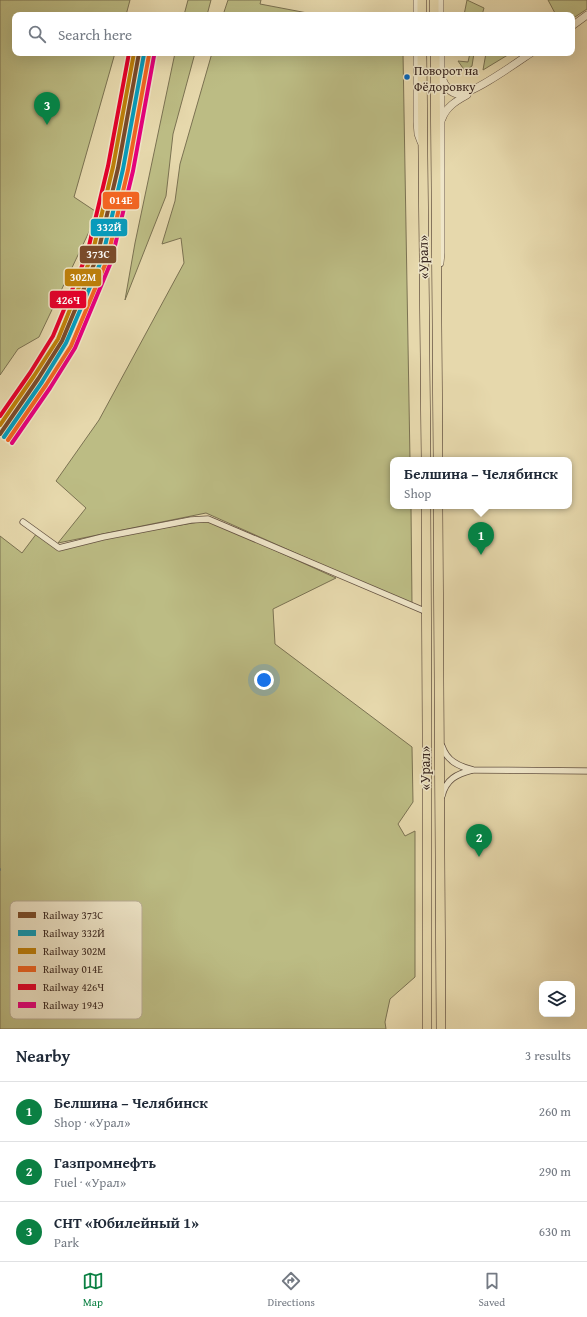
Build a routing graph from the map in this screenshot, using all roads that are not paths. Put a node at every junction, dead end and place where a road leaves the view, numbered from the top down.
1 (417, 0) edge
2 (422, 0) edge
3 (434, 0) edge
4 (440, 0) edge
5 (417, 12) edge
6 (422, 12) edge
7 (434, 12) edge
8 (440, 12) edge
9 (587, 15) edge
10 (575, 24) edge
11 (417, 56) edge
12 (422, 56) edge
13 (435, 56) edge
14 (441, 56) edge
15 (526, 56) edge
16 (441, 76) junction
17 (480, 86) junction
18 (440, 134) junction
19 (423, 149) junction
20 (437, 284) junction
21 (426, 457) edge
22 (438, 457) edge
23 (426, 509) edge
24 (438, 509) edge
25 (22, 522) dead end
26 (427, 612) junction
27 (439, 739) junction
28 (473, 770) junction
29 (587, 771) edge
30 (440, 812) junction
31 (427, 1029) edge
32 (441, 1029) edge

1 - 5 street
2 - 6 main road
3 - 7 main road
4 - 8 street
9 - 10 street
11 - 19 street
12 - 19 main road, «Урал»
13 - 20 main road, «Урал»
14 - 16 street
15 - 17 street
16 - 17 street
16 - 18 street
17 - 18 street
18 - 20 street
19 - 21 main road, «Урал»
20 - 22 main road, «Урал»
23 - 26 main road, «Урал»
24 - 27 main road, «Урал»
25 - 26 street
26 - 31 main road, «Урал»
27 - 28 street
27 - 30 main road, «Урал»
28 - 29 street
28 - 30 street
30 - 32 main road, «Урал»

